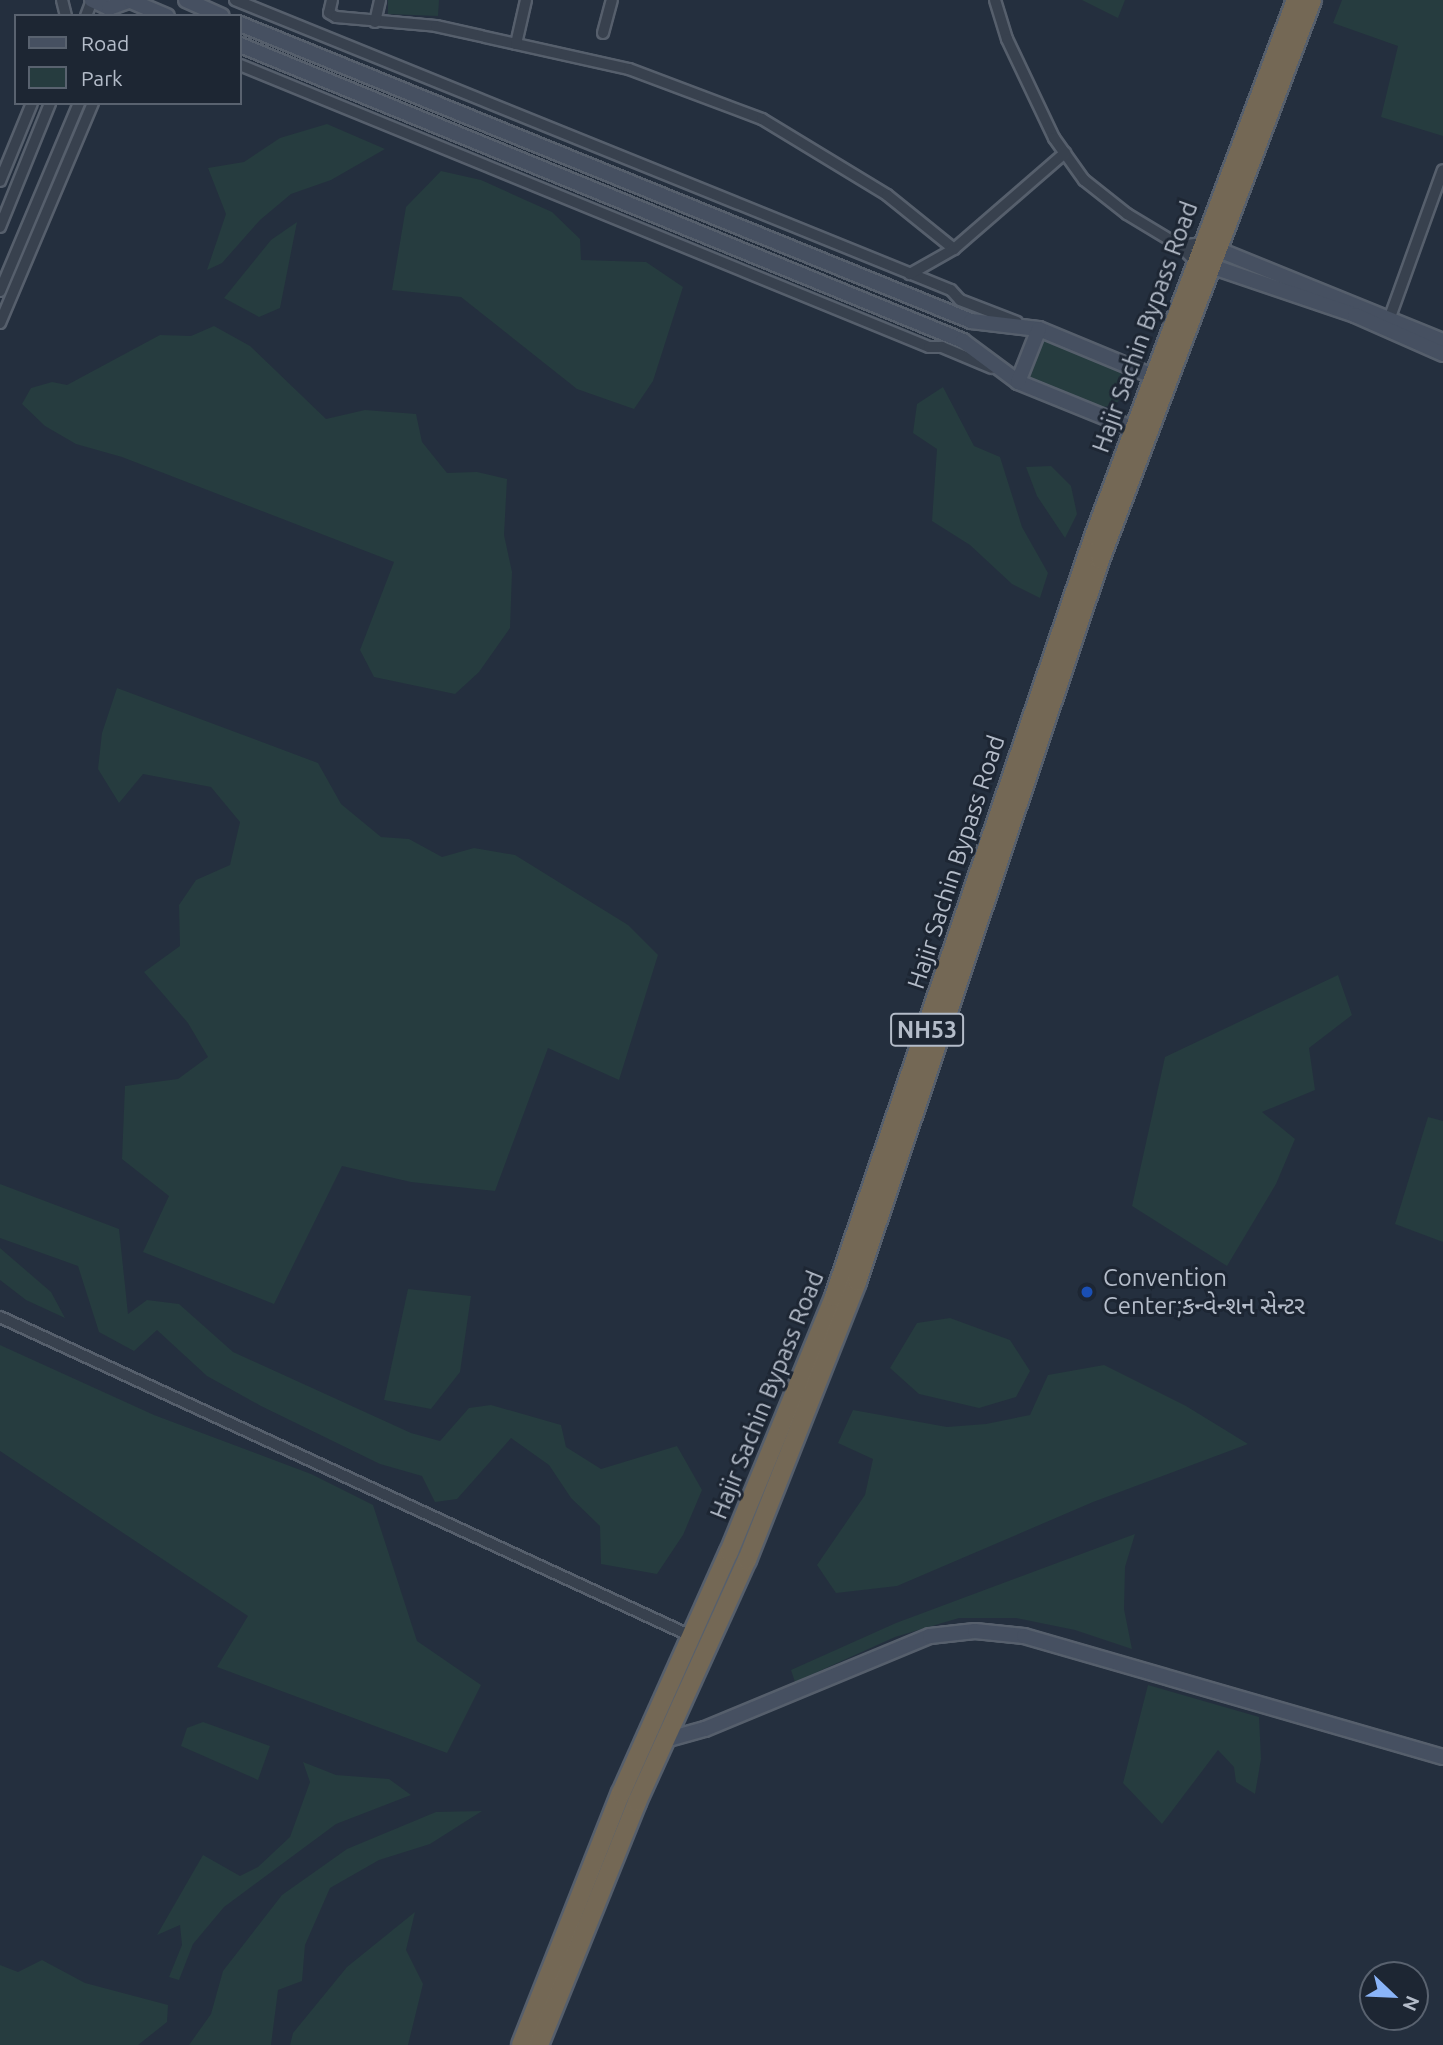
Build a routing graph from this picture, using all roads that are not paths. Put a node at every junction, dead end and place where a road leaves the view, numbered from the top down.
1 (92, 0) edge
2 (186, 0) edge
3 (235, 0) edge
4 (332, 0) edge
5 (380, 0) edge
6 (526, 0) edge
7 (612, 0) edge
8 (995, 0) edge
9 (1296, 0) edge
10 (1312, 0) edge
11 (124, 6) edge
12 (158, 14) edge
13 (218, 14) edge
14 (375, 22) junction
15 (242, 25) edge
16 (603, 33) dead end
17 (516, 44) junction
18 (242, 47) edge
19 (242, 66) edge
20 (31, 105) edge
21 (49, 105) edge
22 (78, 105) edge
23 (92, 105) edge
24 (1065, 153) junction
25 (1443, 170) edge
26 (0, 181) edge
27 (0, 227) edge
28 (1180, 246) junction
29 (954, 249) junction
30 (1205, 255) junction
31 (910, 274) junction
32 (0, 291) edge
33 (1390, 317) junction
34 (0, 323) edge
35 (1034, 328) junction
36 (1443, 341) edge
37 (1443, 354) edge
38 (1155, 377) junction
39 (1013, 378) junction
40 (1134, 429) junction
41 (0, 1317) edge
42 (691, 1636) junction
43 (665, 1740) junction
44 (1443, 1756) edge
45 (521, 2045) edge
46 (539, 2045) edge

1 - 11 street
2 - 13 street
3 - 31 street
4 - 14 street
5 - 14 street
6 - 17 street
7 - 16 street
8 - 24 street
9 - 30 highway, Hajir Sachin Bypass Road / NH53
10 - 30 highway, NH53
11 - 12 street
14 - 17 street
15 - 35 street
17 - 29 street
18 - 39 street
19 - 39 street
20 - 26 street
21 - 27 street
22 - 32 street
23 - 34 street
24 - 28 street
24 - 29 street
25 - 33 street
28 - 30 street
28 - 30 street
29 - 31 street
30 - 33 street
30 - 37 street
30 - 38 highway, Hajir Sachin Bypass Road / NH53
30 - 43 highway, NH53
31 - 35 street
33 - 36 street
35 - 38 street
35 - 39 street
38 - 40 highway, Hajir Sachin Bypass Road / NH53
39 - 40 street
40 - 42 highway, Hajir Sachin Bypass Road / NH53
41 - 42 street
42 - 45 highway, Hajir Sachin Bypass Road / NH53
43 - 44 street
43 - 46 highway, NH53

